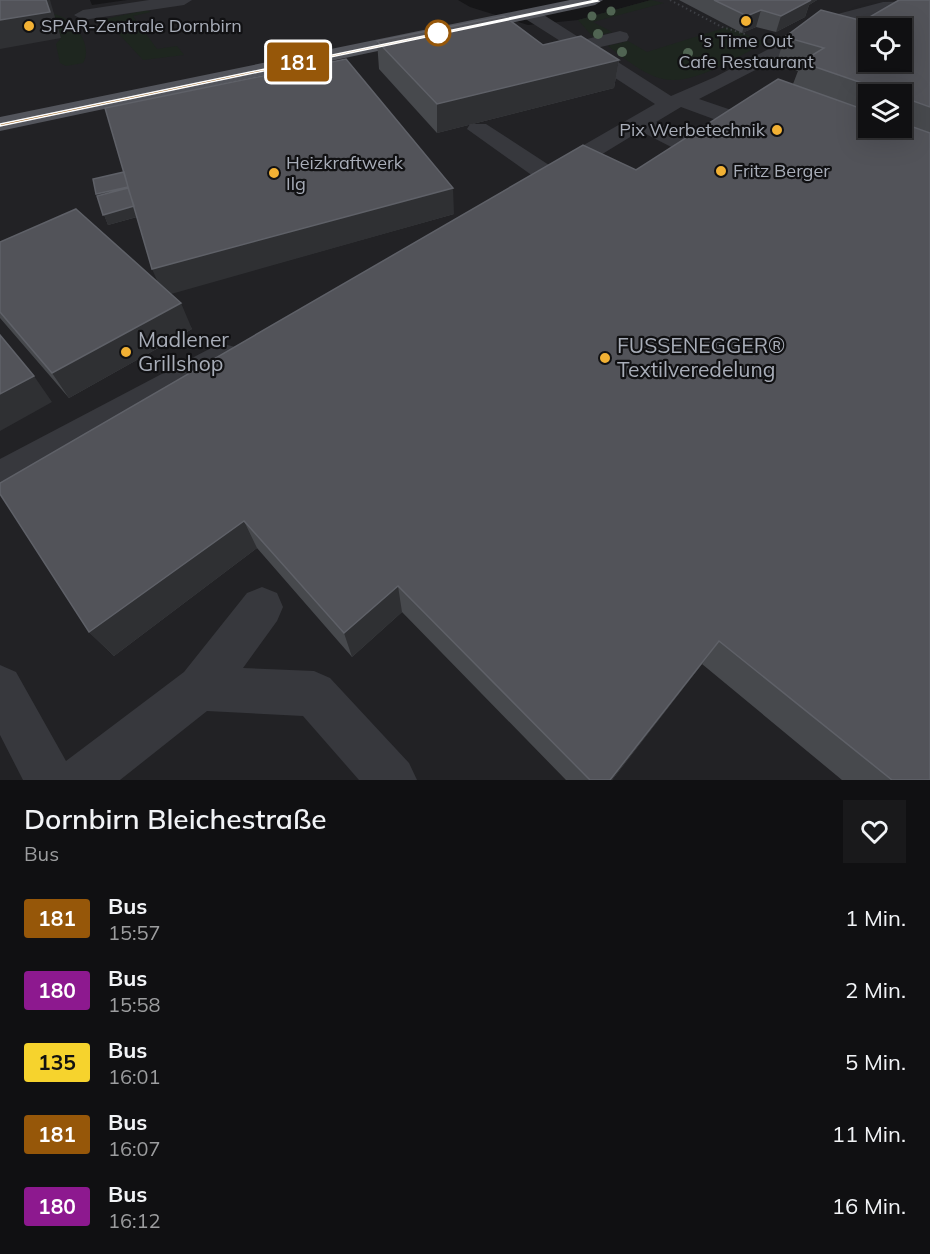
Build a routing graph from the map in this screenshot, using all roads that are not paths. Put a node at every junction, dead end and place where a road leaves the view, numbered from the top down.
1 (184, 0) edge
2 (509, 0) edge
3 (595, 0) edge
4 (930, 6) edge
5 (530, 14) junction
6 (84, 15) dead end
7 (620, 36) dead end
8 (581, 46) junction
9 (546, 54) edge
10 (722, 81) junction
11 (744, 89) dead end
12 (675, 101) junction
13 (735, 119) edge
14 (639, 123) junction
15 (0, 124) edge
16 (478, 129) dead end
17 (688, 147) edge
18 (549, 176) junction
19 (518, 193) edge
20 (249, 341) edge
21 (0, 477) edge
22 (262, 607) dead end
23 (0, 688) edge
24 (200, 688) junction
25 (49, 780) edge
26 (81, 780) edge
27 (392, 780) edge

1 - 6 street
2 - 5 main road
3 - 5 main road
4 - 10 street
5 - 8 street
5 - 15 main road
7 - 8 street
8 - 9 street
8 - 12 street
10 - 11 street
10 - 12 street
12 - 13 street
12 - 14 street
14 - 17 street
14 - 18 street
16 - 18 street
18 - 19 street
20 - 21 street
22 - 24 street
23 - 25 street
24 - 26 street
24 - 27 street

